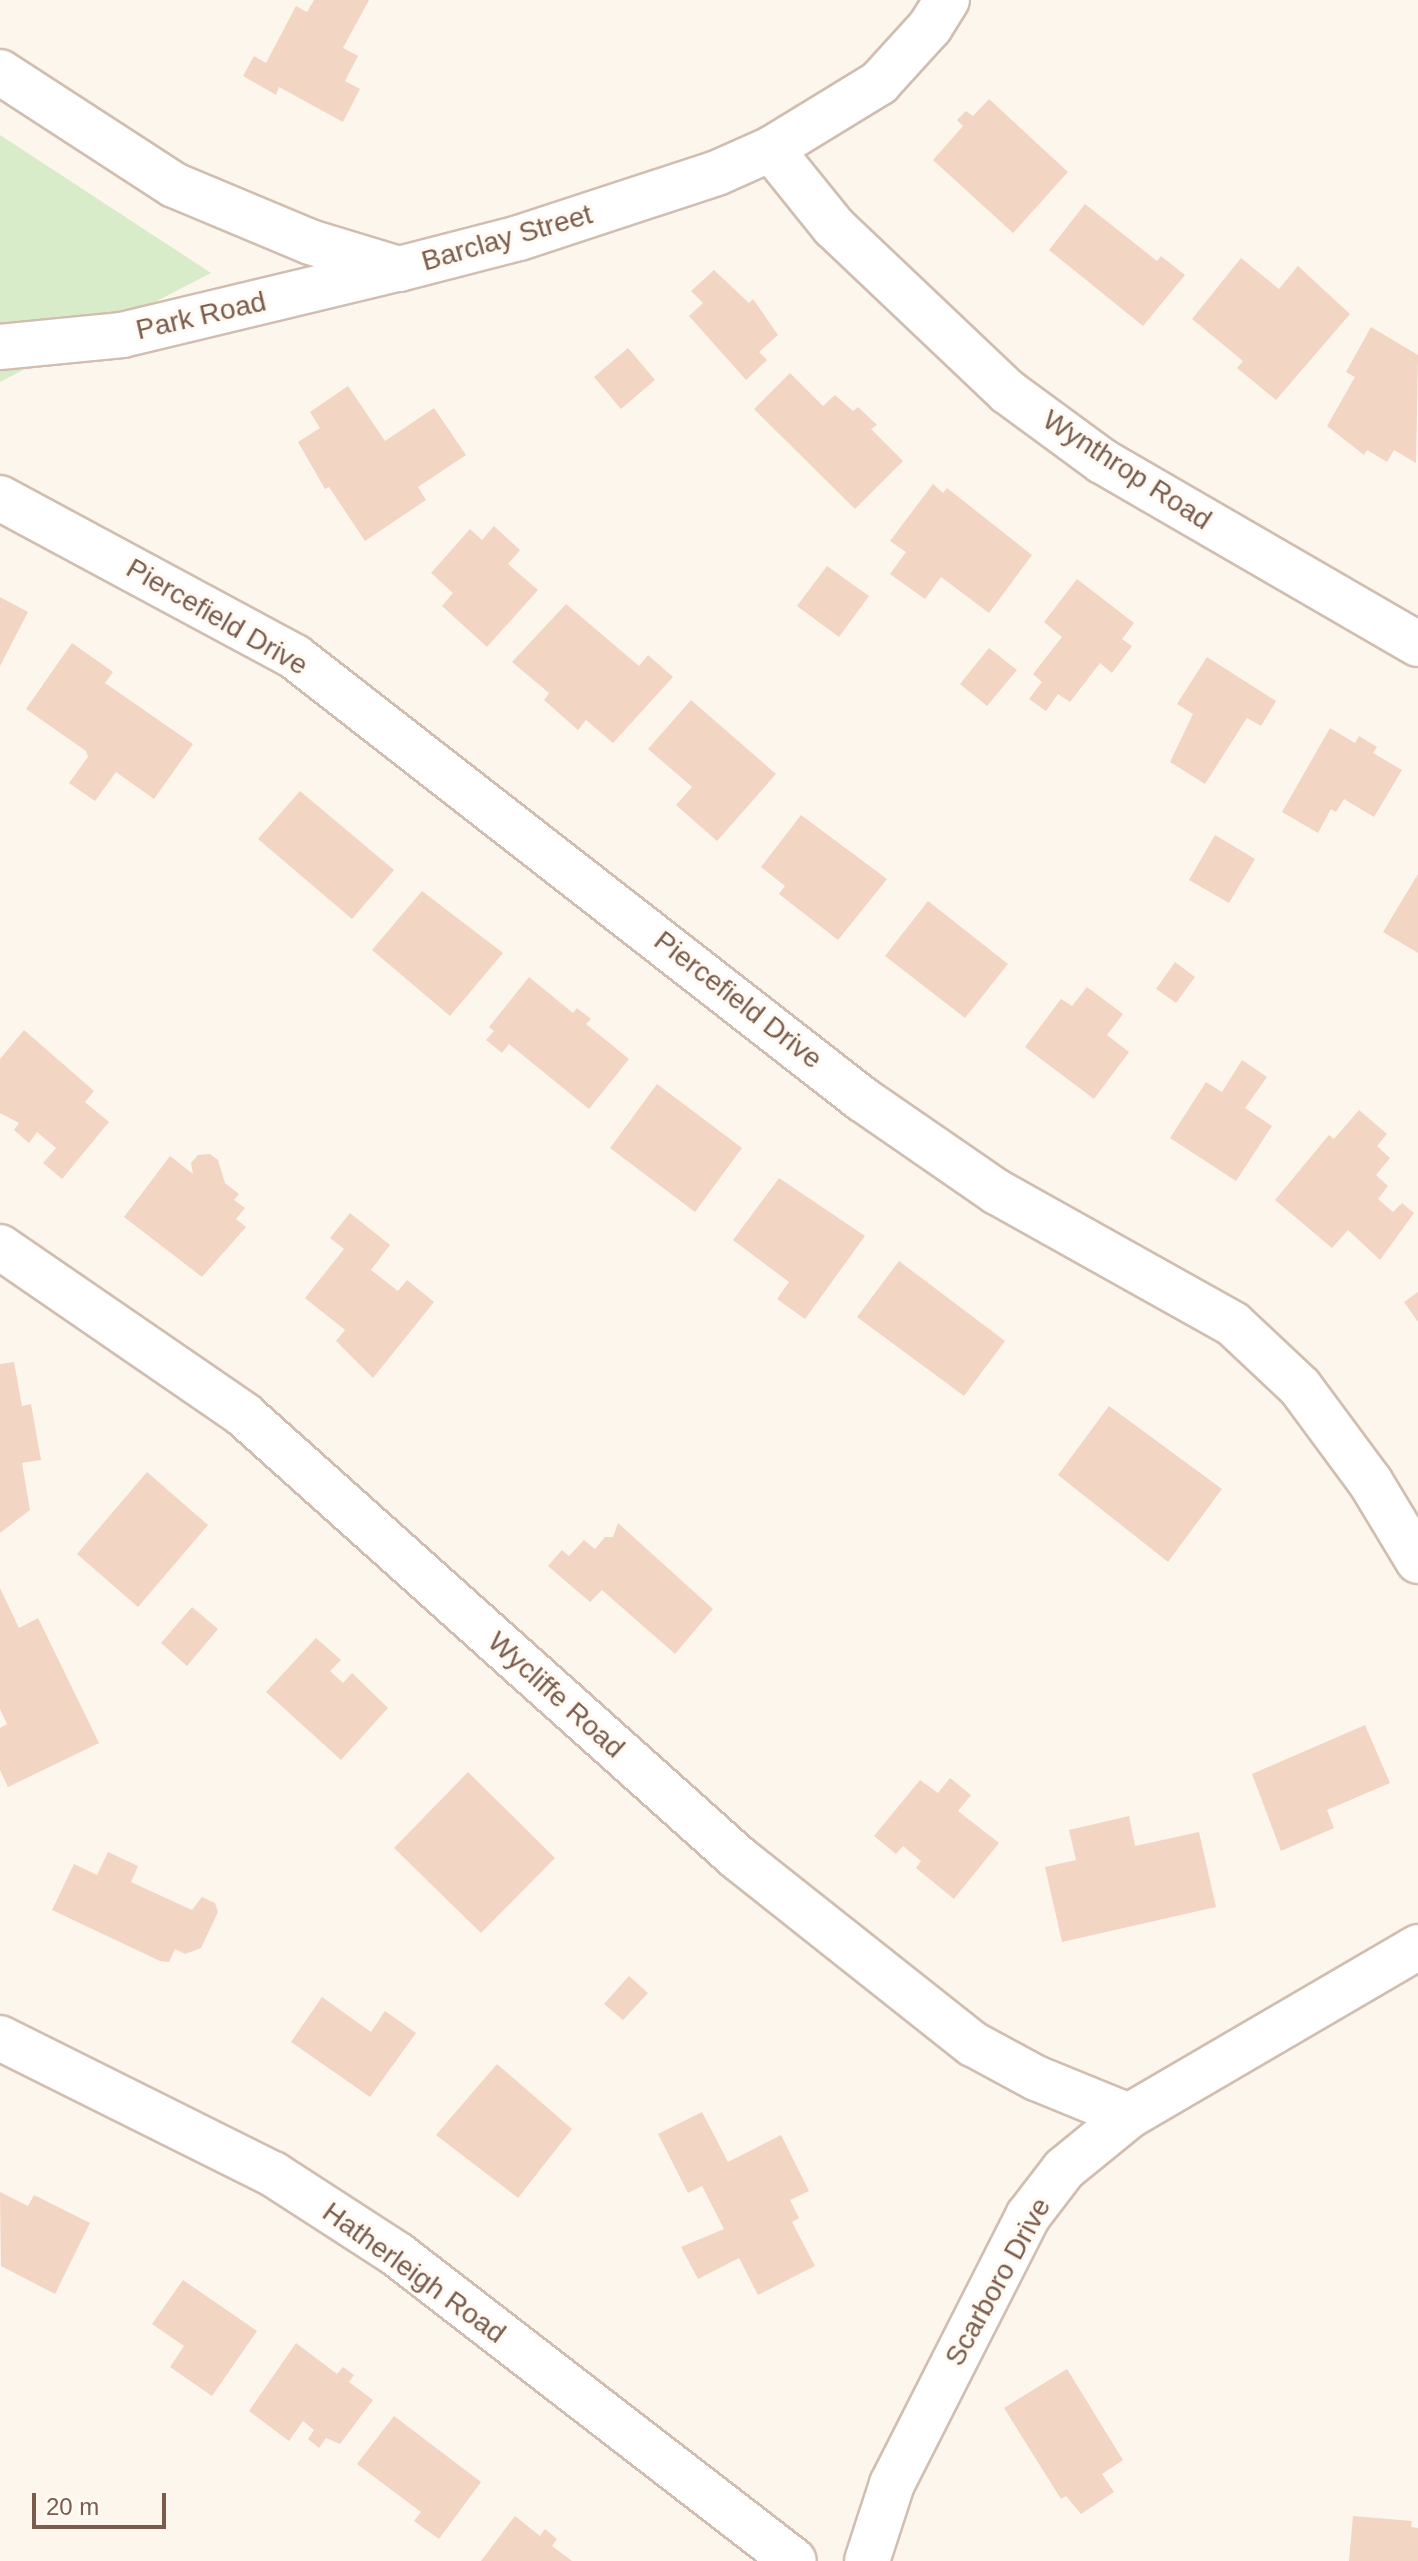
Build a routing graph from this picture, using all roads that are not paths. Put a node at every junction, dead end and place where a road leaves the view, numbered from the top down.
1 (947, 0) edge
2 (0, 72) edge
3 (771, 149) junction
4 (399, 269) junction
5 (0, 347) edge
6 (0, 498) edge
7 (1418, 644) edge
8 (0, 1247) edge
9 (1418, 1561) edge
10 (1418, 1947) edge
11 (0, 2038) edge
12 (1129, 2116) junction
13 (794, 2561) edge
14 (867, 2561) edge

1 - 3 street, Barclay Street
2 - 4 street, Barclay Street
3 - 4 street, Barclay Street
3 - 7 street, Wynthrop Road
4 - 5 street, Park Road
6 - 9 street, Piercefield Drive
8 - 12 street, Wycliffe Road
10 - 12 street, Scarboro Drive
11 - 13 street, Hatherleigh Road
12 - 14 street, Scarboro Drive

